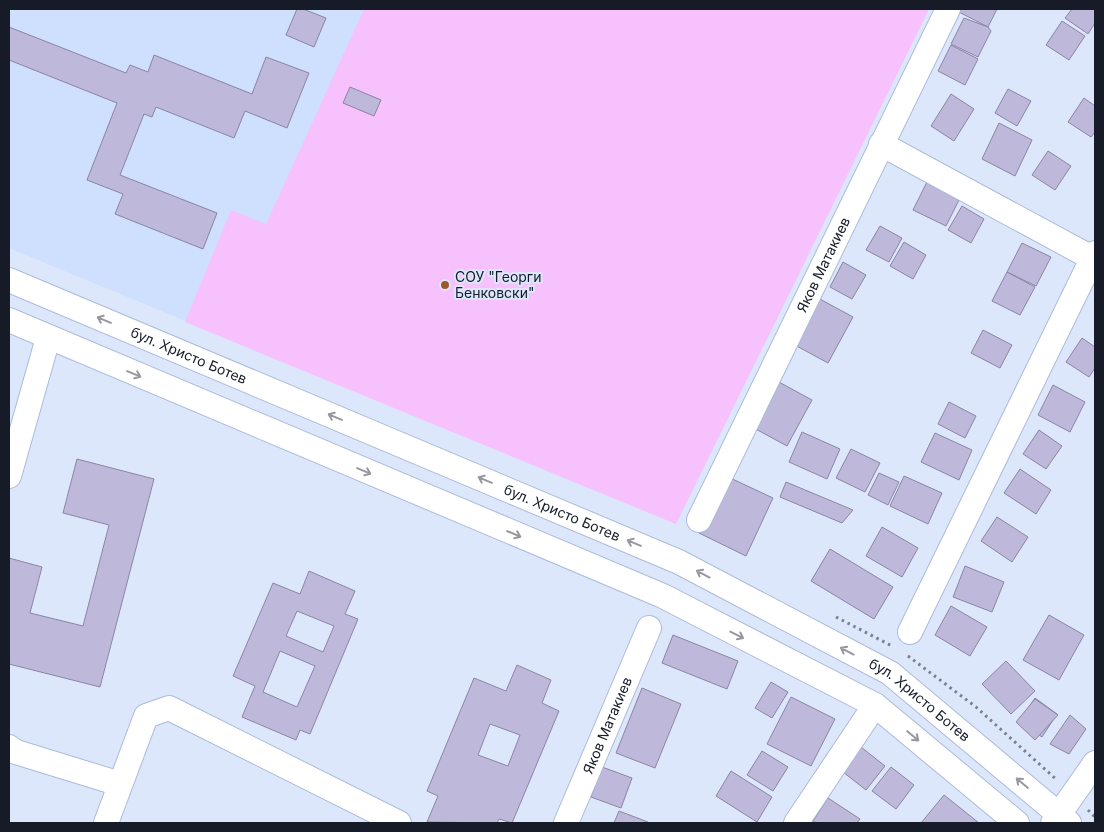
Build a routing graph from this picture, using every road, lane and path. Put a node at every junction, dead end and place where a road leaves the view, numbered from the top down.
1 (948, 9) edge
2 (881, 144) junction
3 (1094, 255) edge
4 (9, 280) edge
5 (9, 320) edge
6 (48, 338) junction
7 (9, 476) edge
8 (699, 520) dead end
9 (649, 628) dead end
10 (910, 632) dead end
11 (875, 705) junction
12 (9, 747) edge
13 (1095, 763) edge
14 (120, 784) junction
15 (1061, 820) edge
16 (106, 823) edge
17 (399, 823) edge
18 (566, 823) edge
19 (796, 823) edge
20 (1017, 823) edge

1 - 2 street, Яков Матакиев
2 - 3 street
2 - 8 street, Яков Матакиев
3 - 10 street
15 -> 4 street, бул. Христо Ботев
5 - 6 street, бул. Христо Ботев
6 - 7 street
6 -> 11 street, бул. Христо Ботев
9 - 18 street, Яков Матакиев
11 - 19 street
11 -> 20 street, бул. Христо Ботев
12 - 14 street
13 - 15 street
14 - 16 street
14 - 17 street

